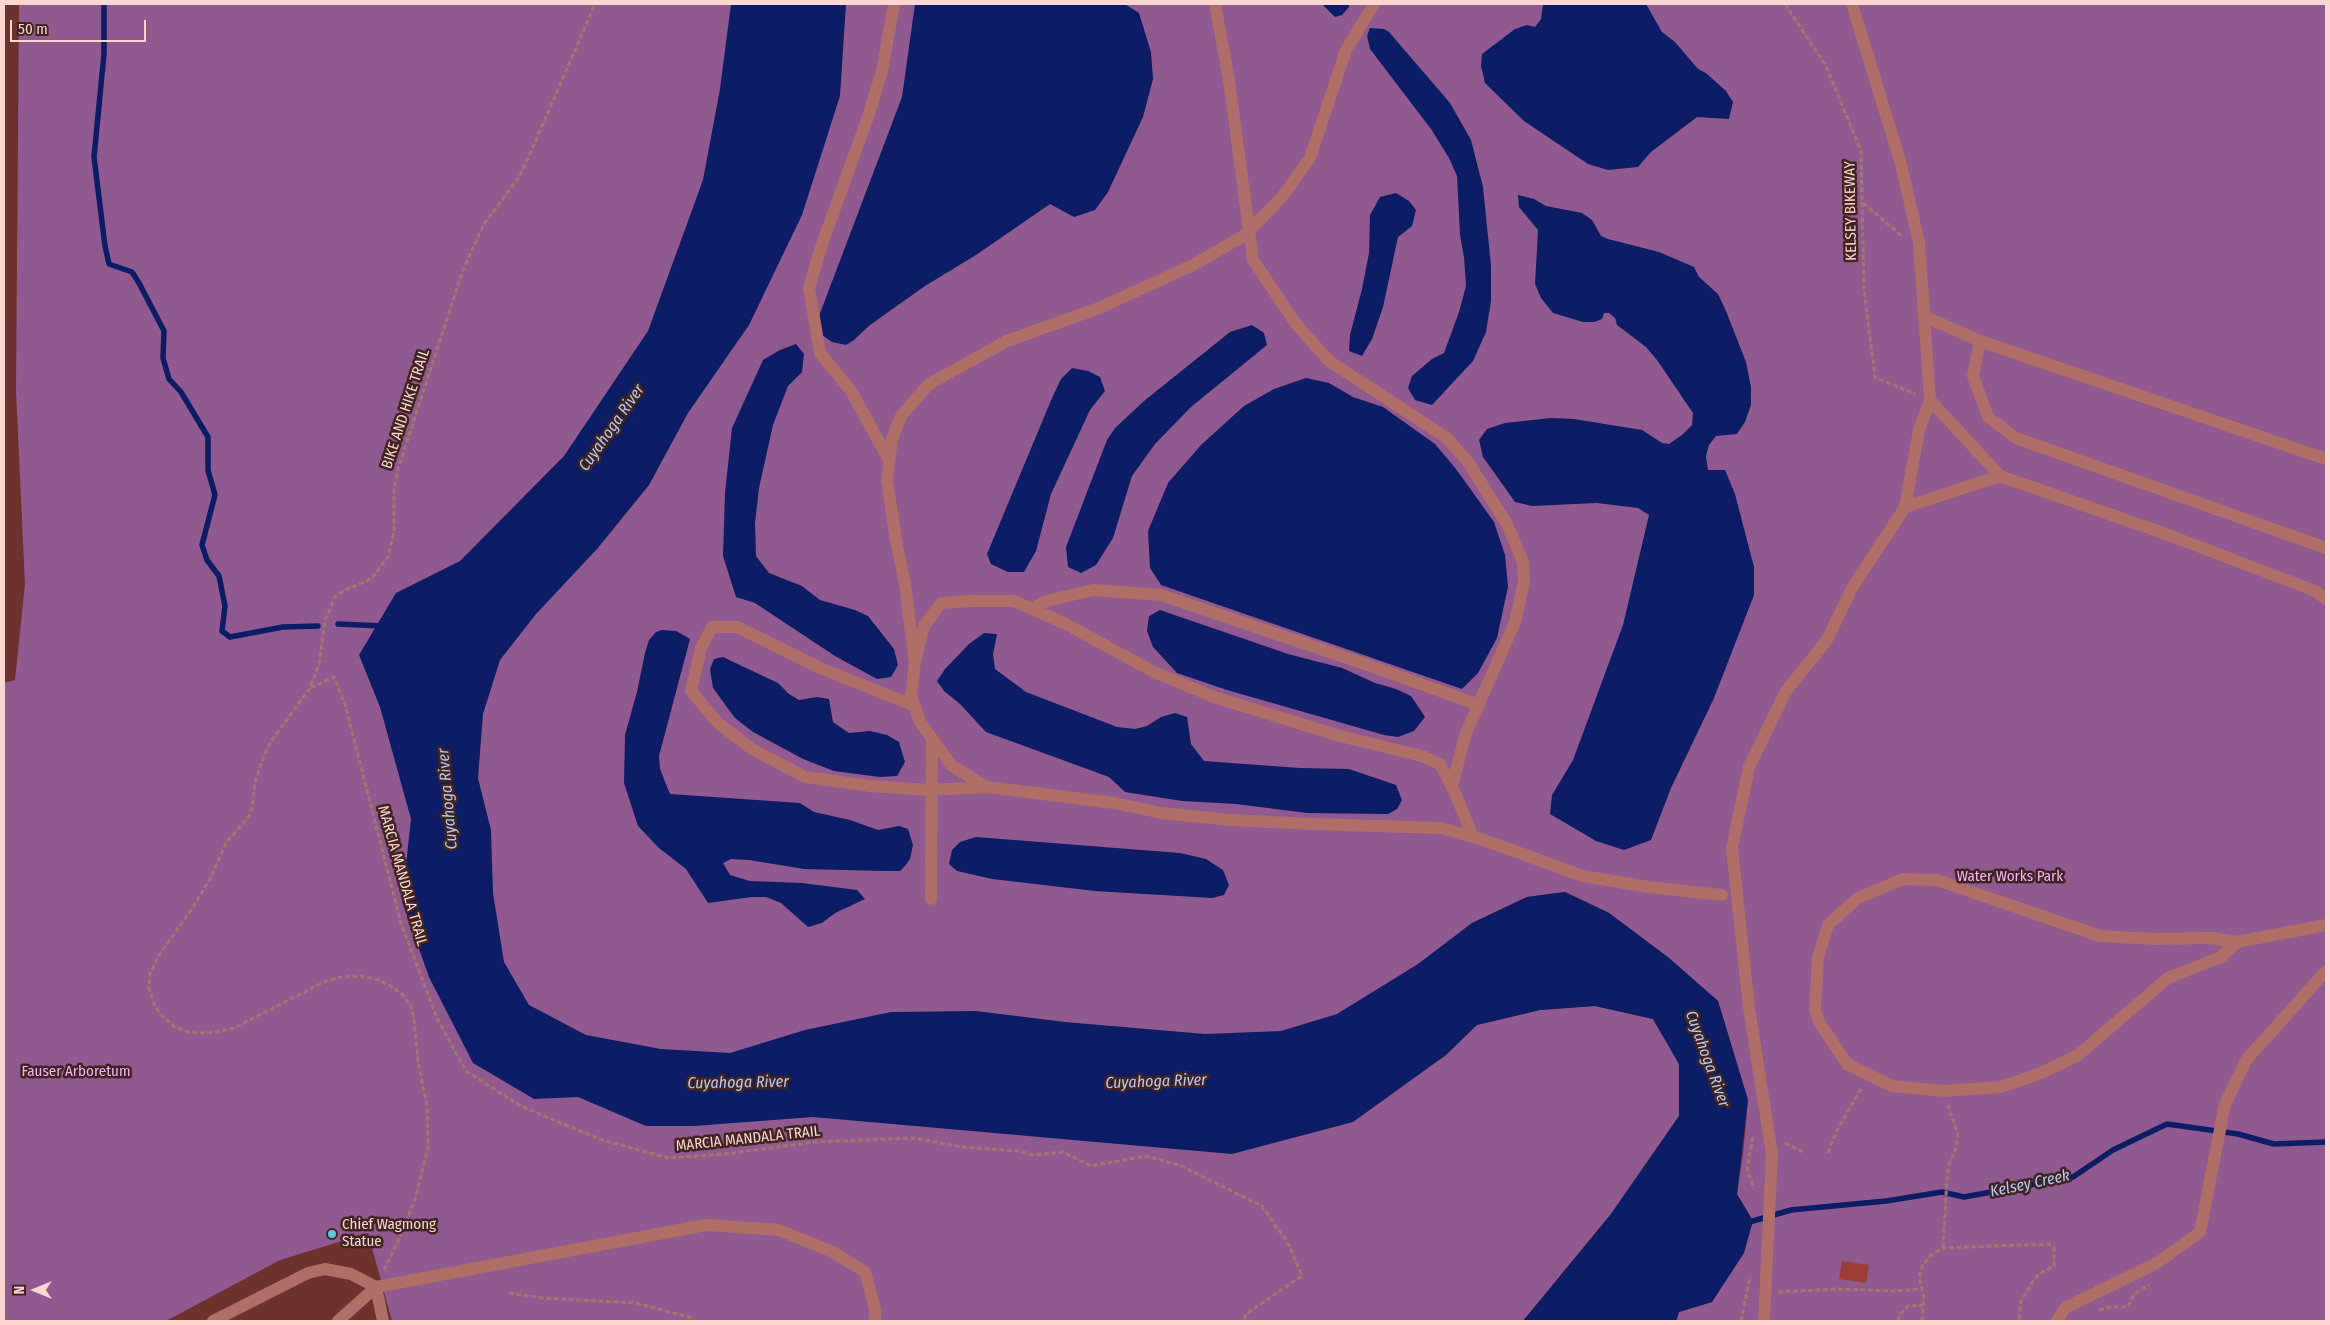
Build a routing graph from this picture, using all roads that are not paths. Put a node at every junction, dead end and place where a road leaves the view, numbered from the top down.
1 (894, 4) edge
2 (1215, 4) edge
3 (1374, 4) edge
4 (1852, 4) edge
5 (1249, 231) junction
6 (1924, 316) junction
7 (1980, 341) junction
8 (1930, 400) junction
9 (2326, 459) edge
10 (889, 460) junction
11 (2000, 476) junction
12 (1905, 507) junction
13 (2326, 548) edge
14 (2326, 599) edge
15 (1032, 609) junction
16 (915, 662) junction
17 (1479, 705) junction
18 (914, 706) junction
19 (932, 740) junction
20 (987, 786) junction
21 (1452, 786) junction
22 (931, 789) junction
23 (1473, 837) junction
24 (1722, 895) dead end
25 (931, 899) dead end
26 (2326, 925) edge
27 (2237, 942) junction
28 (2326, 971) edge
29 (376, 1287) junction
30 (213, 1321) edge
31 (338, 1321) edge
32 (383, 1321) edge
33 (875, 1321) edge
34 (1764, 1321) edge
35 (2057, 1321) edge

1 - 10 street
2 - 5 street
3 - 5 street
4 - 6 street
5 - 10 street
5 - 17 street
6 - 7 street
6 - 8 street
7 - 9 street
7 - 13 street
8 - 11 street
8 - 12 street
10 - 16 street
11 - 12 street
11 - 14 street
12 - 34 street
15 - 16 street
15 - 17 street
15 - 21 street
16 - 18 street
17 - 21 street
18 - 19 street
18 - 22 street
19 - 20 street
19 - 22 street
20 - 22 street
20 - 23 street
21 - 23 street
22 - 25 street
23 - 24 street
26 - 27 street
27 - 27 street
28 - 35 street
29 - 30 street
29 - 31 street
29 - 32 street
29 - 33 street

